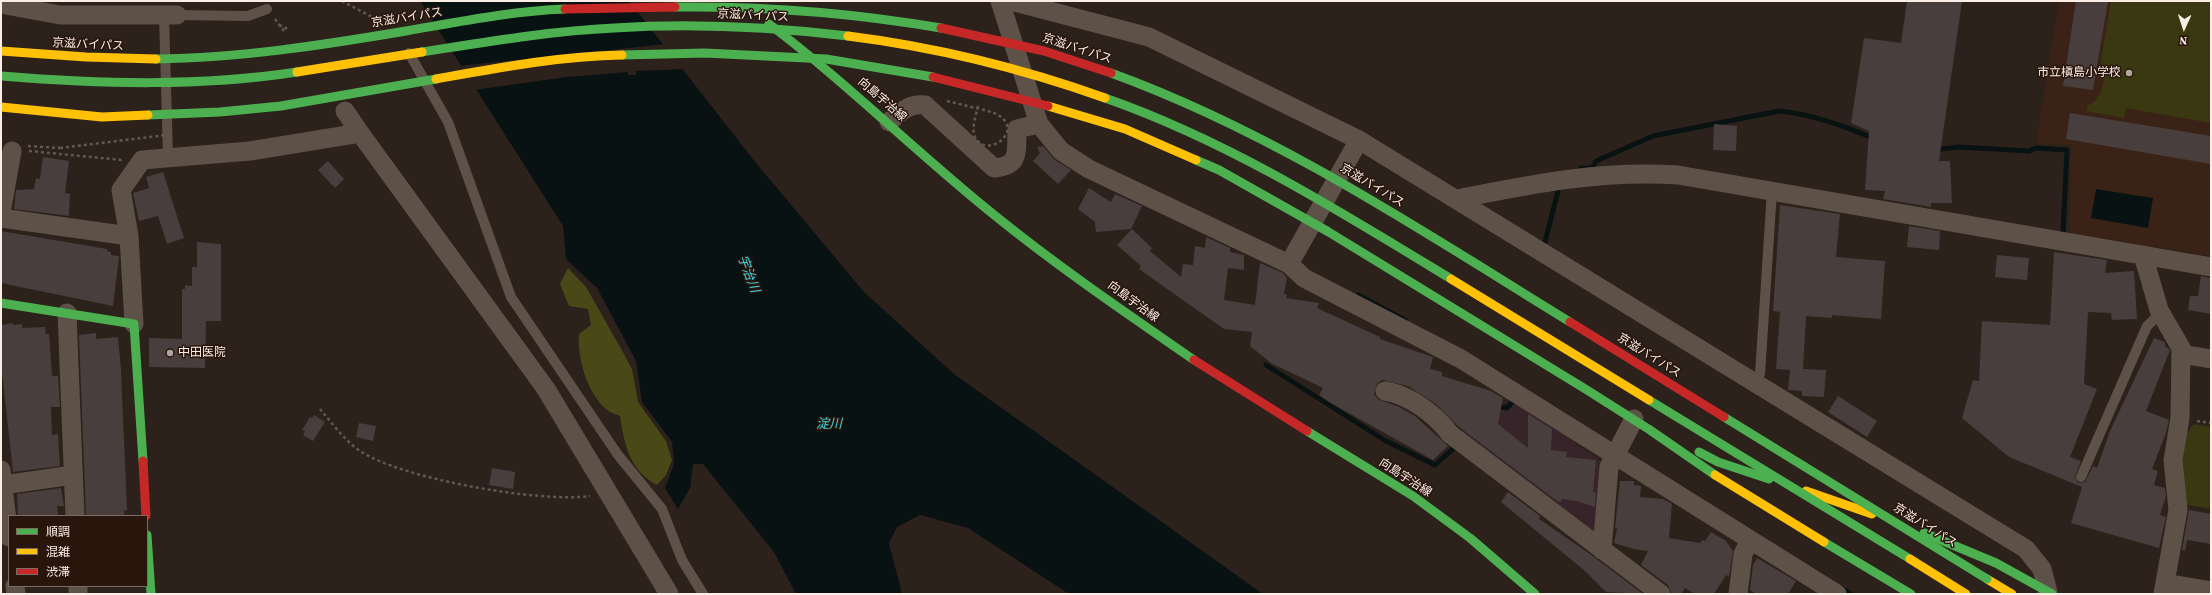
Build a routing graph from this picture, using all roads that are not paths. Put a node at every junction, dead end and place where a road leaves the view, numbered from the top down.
1 (738, 1) edge
2 (1000, 1) edge
3 (1011, 1) edge
4 (1, 4) edge
5 (267, 9) dead end
6 (171, 15) junction
7 (406, 47) dead end
8 (1, 51) edge
9 (1, 76) edge
10 (1, 107) edge
11 (345, 111) dead end
12 (889, 122) junction
13 (1039, 124) junction
14 (360, 133) junction
15 (1360, 140) junction
16 (19, 149) road end
17 (168, 156) junction
18 (1772, 192) junction
19 (1457, 199) junction
20 (1, 213) edge
21 (1, 218) edge
22 (129, 236) junction
23 (2143, 255) junction
24 (1289, 264) junction
25 (2211, 267) edge
26 (1, 303) edge
27 (67, 313) junction
28 (2161, 313) junction
29 (134, 324) junction
30 (2181, 354) junction
31 (2211, 359) edge
32 (1757, 383) junction
33 (1385, 391) dead end
34 (1634, 419) junction
35 (1650, 430) junction
36 (1614, 455) junction
37 (73, 475) junction
38 (2081, 476) dead end
39 (2, 477) edge
40 (75, 515) edge
41 (146, 515) edge
42 (8, 528) edge
43 (1750, 540) junction
44 (148, 550) edge
45 (1602, 550) junction
46 (2164, 589) edge
47 (2211, 591) edge
48 (2049, 593) edge
49 (151, 594) edge
50 (670, 594) edge
51 (703, 594) edge
52 (1535, 594) edge
53 (1661, 594) edge
54 (1738, 594) edge
55 (1837, 594) edge
56 (1911, 594) edge
57 (1966, 594) edge
58 (2012, 594) edge

1 - 12 main road, 向島宇治線
2 - 13 street
3 - 15 street
4 - 6 street
5 - 6 lane
6 - 17 lane
7 - 51 lane
8 - 58 main road, 京滋バイパス, bridge
9 - 57 main road, 京滋バイパス, bridge
10 - 34 main road, bridge
11 - 14 street
12 - 13 street
12 - 52 main road, 向島宇治線
13 - 24 street
14 - 17 street
14 - 50 street
15 - 19 street
15 - 24 street
16 - 20 street
17 - 22 street
18 - 19 street
18 - 23 street
18 - 32 lane
19 - 32 street
21 - 22 street
22 - 29 street
23 - 25 street
23 - 28 street
24 - 36 street
26 - 27 main road
27 - 29 main road
27 - 37 street
28 - 30 street
28 - 38 lane
29 - 41 main road
30 - 31 street
30 - 46 street
32 - 48 street
33 - 45 street
34 - 35 main road
34 - 36 street
35 - 48 main road
35 - 56 main road
36 - 43 street
36 - 45 street
37 - 39 street
37 - 40 street
39 - 42 street
43 - 54 street
43 - 55 street
44 - 49 main road
45 - 53 street
46 - 47 street

